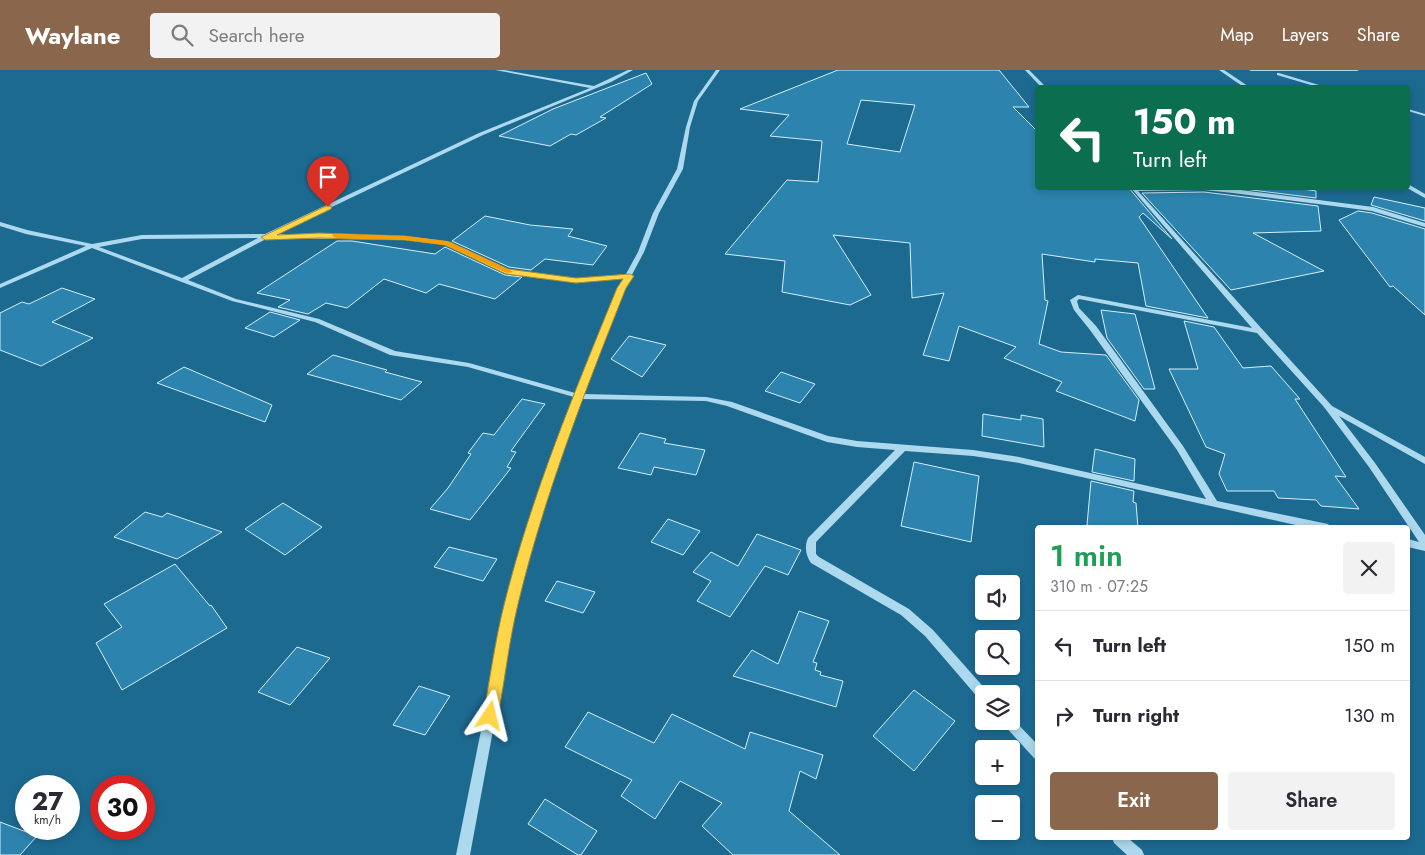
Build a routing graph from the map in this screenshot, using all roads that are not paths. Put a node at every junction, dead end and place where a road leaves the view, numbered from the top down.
1 (497, 70) edge
2 (631, 70) edge
3 (718, 70) edge
4 (1027, 70) edge
5 (1221, 70) edge
6 (1251, 70) edge
7 (1357, 70) edge
8 (1260, 71) edge
9 (1042, 85) edge
10 (1244, 85) edge
11 (1315, 85) edge
12 (593, 87) junction
13 (1410, 111) edge
14 (1425, 115) edge
15 (1410, 187) edge
16 (1136, 190) edge
17 (1223, 190) edge
18 (1425, 196) edge
19 (0, 224) edge
20 (1425, 225) edge
21 (265, 237) junction
22 (92, 246) junction
23 (630, 276) junction
24 (182, 280) junction
25 (0, 286) edge
26 (1259, 331) junction
27 (578, 396) junction
28 (1327, 405) junction
29 (903, 447) junction
30 (1425, 461) edge
31 (1214, 504) junction
32 (1314, 525) edge
33 (1410, 543) edge
34 (1425, 545) edge
35 (975, 686) edge
36 (1016, 730) edge
37 (1035, 751) edge
38 (1122, 840) edge
39 (463, 855) edge
40 (1137, 855) edge

1 - 12 street
2 - 12 street
3 - 23 street
4 - 9 street
5 - 10 street
6 - 8 street
7 - 8 street
8 - 11 street
12 - 21 street
13 - 14 street
15 - 18 street
16 - 26 street
17 - 20 street
19 - 22 street
21 - 22 street
21 - 23 street
21 - 24 street
22 - 24 street
22 - 25 street
23 - 27 street
24 - 27 street
26 - 28 street
26 - 31 street
27 - 29 street
27 - 39 street
28 - 30 street
28 - 34 street
29 - 31 street
29 - 35 street
31 - 32 street
33 - 34 street
36 - 37 street
38 - 40 street

